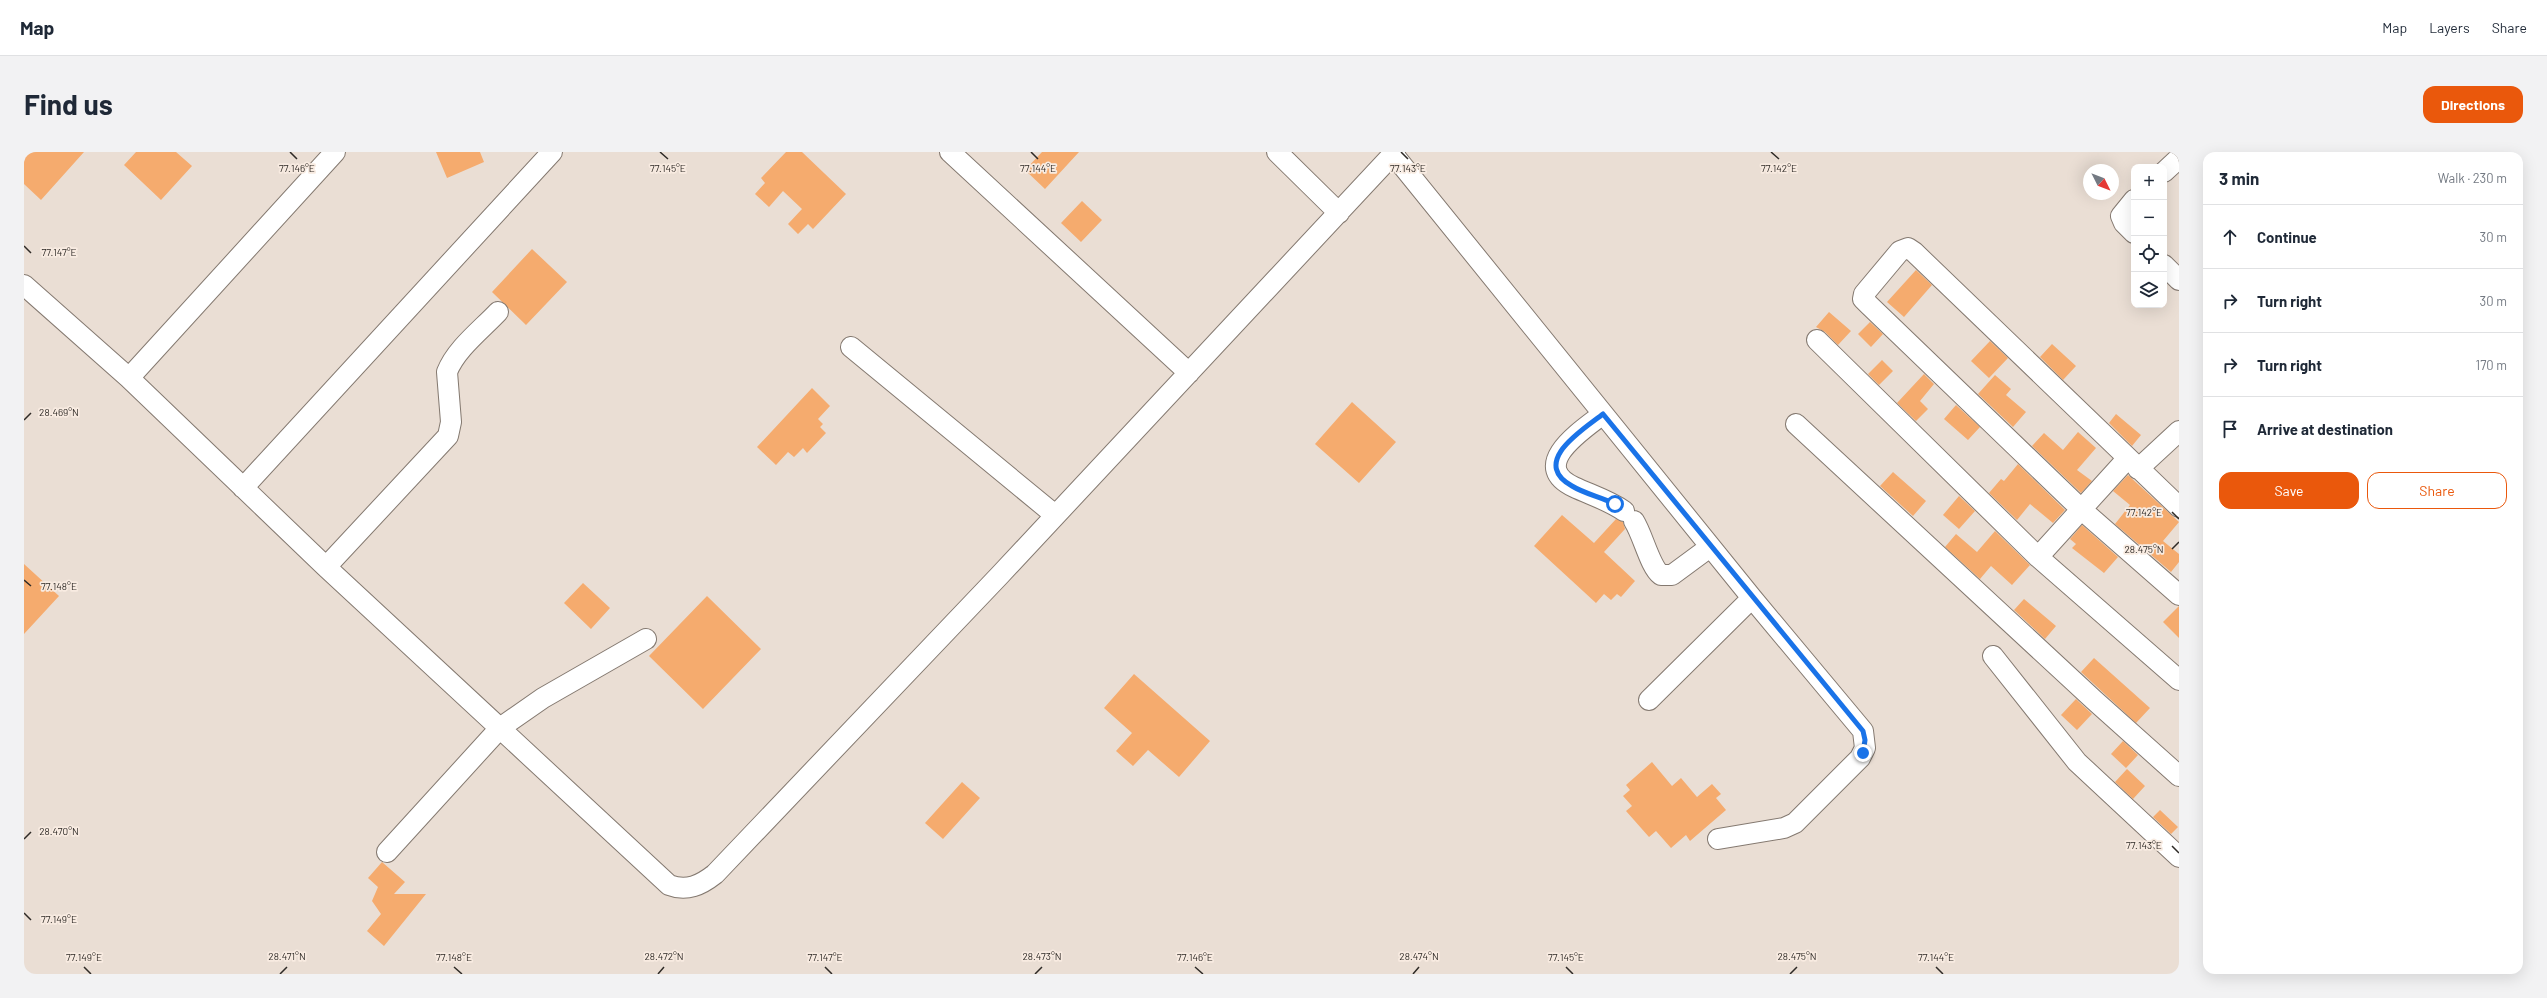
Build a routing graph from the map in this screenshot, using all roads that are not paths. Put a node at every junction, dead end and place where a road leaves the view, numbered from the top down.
1 (335, 152) edge
2 (552, 152) edge
3 (950, 152) edge
4 (1277, 152) edge
5 (1394, 153) edge
6 (2179, 158) edge
7 (2167, 169) edge
8 (2131, 204) edge
9 (1339, 213) junction
10 (2131, 230) edge
11 (2167, 268) edge
12 (2179, 280) edge
13 (24, 285) edge
14 (498, 312) dead end
15 (1817, 340) dead end
16 (851, 347) dead end
17 (1189, 373) junction
18 (129, 378) junction
19 (1603, 414) junction
20 (1796, 424) dead end
21 (2179, 431) edge
22 (2133, 464) junction
23 (243, 488) junction
24 (2179, 507) edge
25 (2082, 510) junction
26 (1056, 515) junction
27 (1710, 547) junction
28 (2038, 557) junction
29 (326, 567) junction
30 (2179, 595) edge
31 (1752, 598) junction
32 (646, 639) dead end
33 (1993, 656) dead end
34 (2179, 680) edge
35 (1649, 700) dead end
36 (500, 728) junction
37 (2179, 776) edge
38 (1718, 839) dead end
39 (387, 852) dead end
40 (2179, 857) edge

1 - 18 street
2 - 23 street
3 - 17 street
4 - 9 street
5 - 9 street
5 - 19 street
6 - 7 street
8 - 10 street
9 - 17 street
11 - 12 street
13 - 18 street
14 - 29 street
15 - 28 street
16 - 26 street
17 - 26 street
18 - 23 street
19 - 27 street
19 - 27 street
20 - 37 street
21 - 22 street
22 - 24 street
22 - 25 street
22 - 25 street
23 - 29 street
25 - 28 street
25 - 30 street
26 - 36 street
27 - 31 street
28 - 34 street
29 - 36 street
31 - 35 street
31 - 38 street
32 - 36 street
33 - 40 street
36 - 39 street

